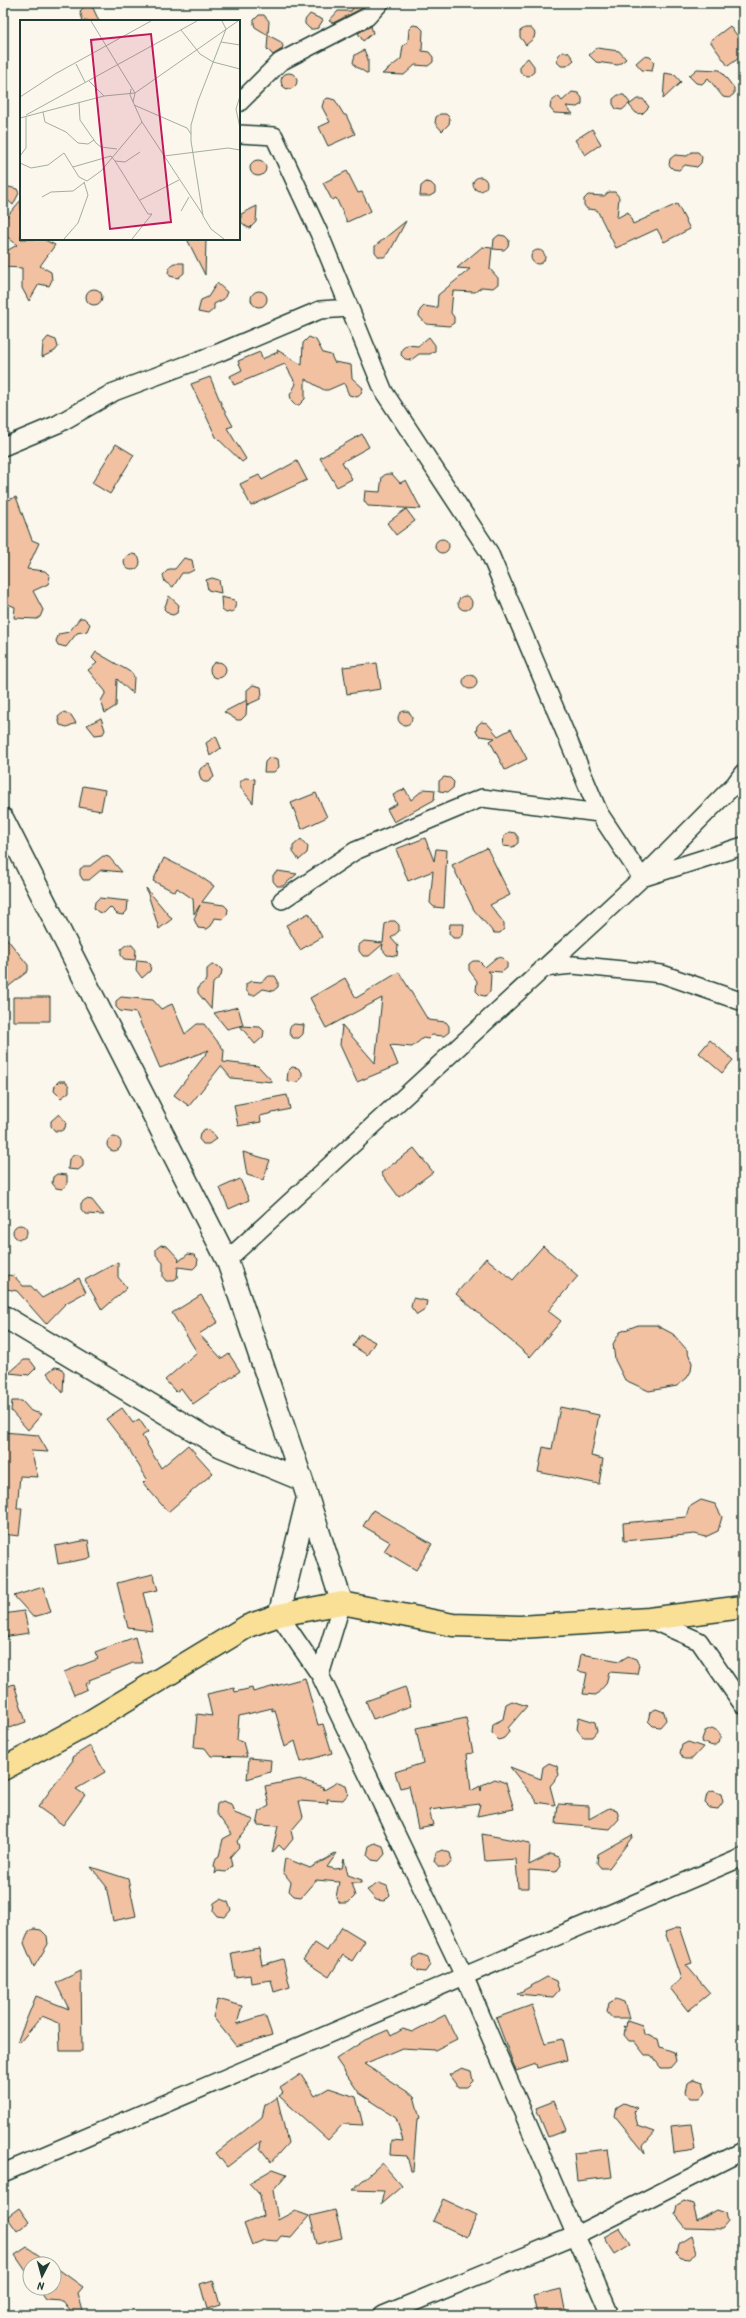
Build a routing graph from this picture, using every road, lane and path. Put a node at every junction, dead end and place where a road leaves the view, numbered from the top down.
1 (380, 3) edge
2 (240, 102) edge
3 (240, 134) edge
4 (349, 308) junction
5 (3, 447) edge
6 (743, 773) edge
7 (599, 812) junction
8 (3, 819) edge
9 (743, 846) edge
10 (642, 878) junction
11 (282, 900) dead end
12 (543, 968) junction
13 (743, 1002) edge
14 (227, 1260) junction
15 (3, 1316) edge
16 (302, 1480) junction
17 (307, 1500) junction
18 (342, 1603) junction
19 (743, 1607) edge
20 (279, 1615) junction
21 (649, 1619) junction
22 (320, 1675) junction
23 (743, 1705) edge
24 (3, 1769) edge
25 (743, 1857) edge
26 (465, 1978) junction
27 (743, 2151) edge
28 (3, 2173) edge
29 (576, 2235) junction
30 (383, 2315) edge
31 (610, 2315) edge

1 - 2 street
3 - 4 street
4 - 5 street
4 - 7 street
6 - 10 street
7 - 10 street
7 - 11 street
8 - 14 street
9 - 10 street
10 - 12 street
12 - 13 street
12 - 14 street
14 - 16 street
15 - 16 street
16 - 17 street
17 - 18 street
17 - 20 street
18 - 20 main road
18 - 21 main road
18 - 22 street
19 - 21 main road
20 - 22 street
20 - 24 main road
21 - 23 street
22 - 26 street
25 - 26 street
26 - 28 street
26 - 29 street
27 - 29 street
29 - 30 street
29 - 31 street

